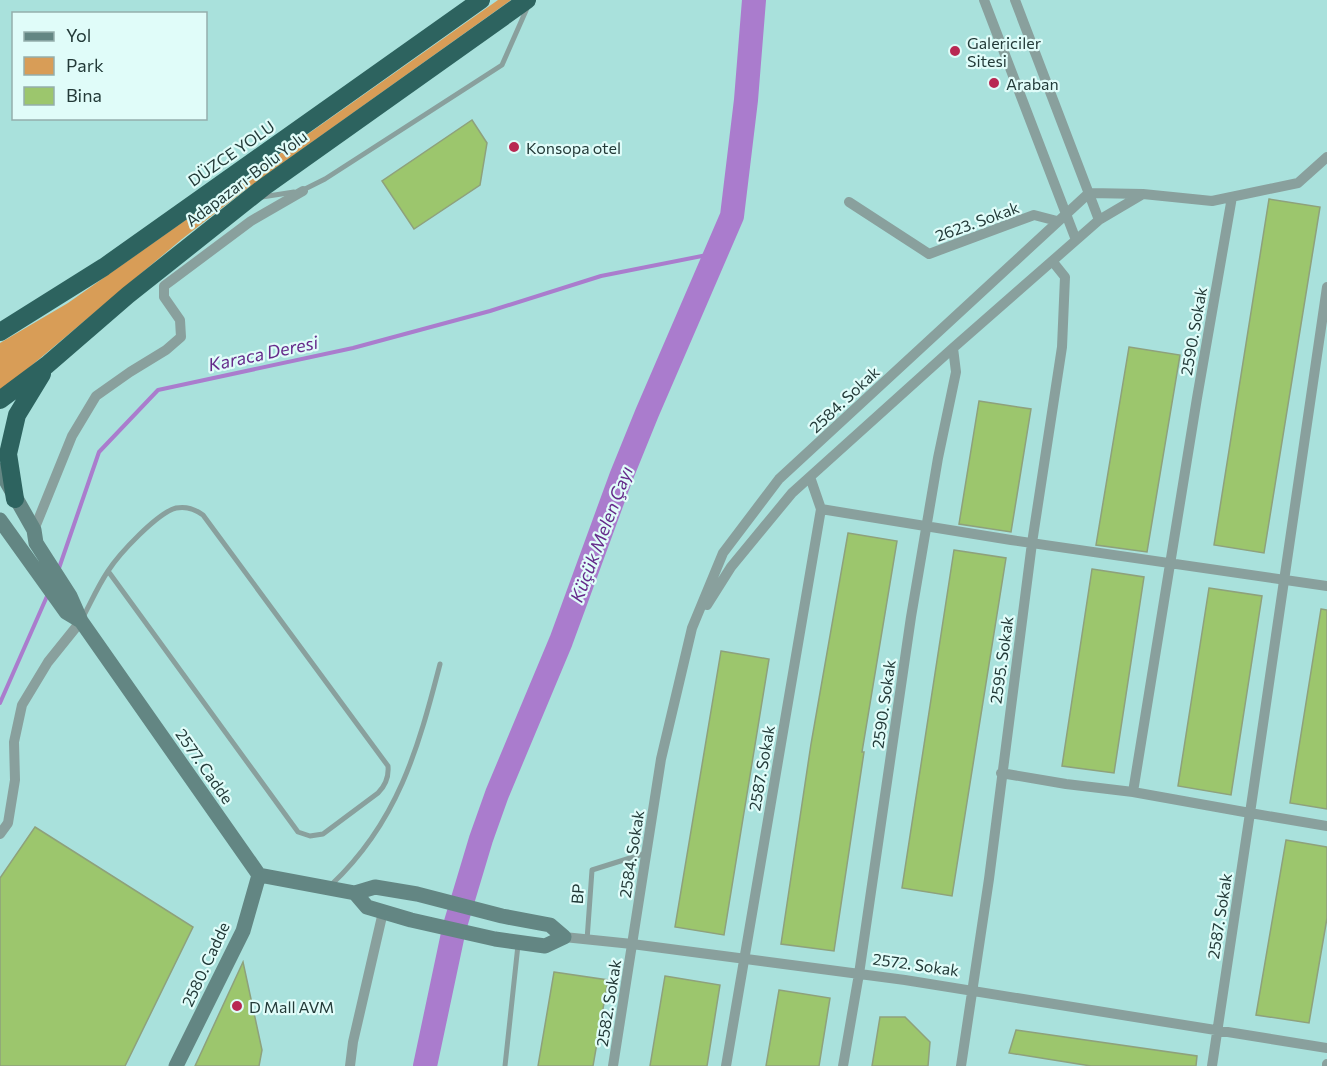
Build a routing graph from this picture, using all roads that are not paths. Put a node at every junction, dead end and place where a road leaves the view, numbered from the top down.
1 (481, 0) edge
2 (529, 0) edge
3 (984, 0) edge
4 (1015, 0) edge
5 (1327, 157) edge
6 (303, 190) junction
7 (1089, 193) junction
8 (1143, 194) junction
9 (1232, 197) junction
10 (248, 199) junction
11 (849, 202) dead end
12 (1067, 212) junction
13 (1099, 220) junction
14 (1057, 221) junction
15 (1076, 240) junction
16 (1053, 262) junction
17 (1327, 287) edge
18 (0, 332) edge
19 (953, 348) junction
20 (47, 365) junction
21 (0, 400) edge
22 (0, 470) edge
23 (810, 477) junction
24 (15, 499) junction
25 (821, 509) junction
26 (0, 519) edge
27 (926, 526) junction
28 (35, 536) junction
29 (1032, 543) junction
30 (1171, 563) junction
31 (108, 571) junction
32 (1285, 580) junction
33 (1327, 586) edge
34 (81, 621) junction
35 (692, 628) junction
36 (440, 664) dead end
37 (1001, 772) junction
38 (1133, 792) junction
39 (1250, 813) junction
40 (1327, 826) edge
41 (0, 834) edge
42 (646, 853) junction
43 (259, 875) junction
44 (328, 888) junction
45 (355, 893) junction
46 (383, 912) junction
47 (564, 937) junction
48 (587, 941) junction
49 (518, 942) junction
50 (632, 944) junction
51 (743, 959) junction
52 (859, 974) junction
53 (973, 991) junction
54 (1217, 1030) junction
55 (1327, 1048) edge
56 (176, 1066) edge
57 (350, 1066) edge
58 (505, 1066) edge
59 (613, 1066) edge
60 (726, 1066) edge
61 (843, 1066) edge
62 (962, 1066) edge
63 (1212, 1066) edge

1 - 18 highway, DÜZCE YOLU
2 - 6 lane
2 - 10 highway, Adapazarı-Bolu Yolu
3 - 12 street
4 - 7 street
5 - 9 street
6 - 10 lane
6 - 28 street
7 - 8 street
7 - 12 street, 2584. Sokak
7 - 13 street
8 - 9 street
8 - 13 street, 2584. Sokak
9 - 30 street, 2590. Sokak
10 - 20 highway, Adapazarı-Bolu Yolu
11 - 14 street, 2623. Sokak
12 - 14 street, 2584. Sokak
12 - 15 street
13 - 15 street, 2584. Sokak
14 - 35 street, 2584. Sokak
15 - 16 street, 2584. Sokak
16 - 19 street, 2584. Sokak
16 - 29 street, 2595. Sokak
17 - 32 street
19 - 23 street, 2584. Sokak
19 - 27 street, 2590. Sokak
20 - 21 highway, Adapazarı-Bolu Yolu
20 - 24 highway
22 - 24 street
23 - 25 street, 2587. Sokak
23 - 35 street, 2584. Sokak
24 - 28 street
25 - 27 street
25 - 51 street, 2587. Sokak
26 - 34 street
27 - 29 street
27 - 52 street, 2590. Sokak
28 - 34 street
29 - 30 street
29 - 37 street, 2595. Sokak
30 - 32 street
30 - 38 street, 2590. Sokak
31 - 31 lane
31 - 34 lane
32 - 33 street
32 - 39 street
34 - 41 street
34 - 43 street, 2577. Cadde
35 - 42 street, 2584. Sokak
36 - 44 lane
37 - 38 street
37 - 53 street, 2595. Sokak
38 - 39 street
39 - 40 street
39 - 54 street, 2587. Sokak
42 - 48 lane, BP
42 - 50 street, 2584. Sokak
43 - 44 street
43 - 56 street, 2580. Cadde
44 - 45 street
45 - 46 street
45 - 47 street, 2572. Sokak
46 - 49 street
46 - 57 street
47 - 48 street, 2572. Sokak
47 - 49 street
48 - 50 street, 2572. Sokak
49 - 58 lane
50 - 51 street, 2572. Sokak
50 - 59 street, 2582. Sokak
51 - 52 street, 2572. Sokak
51 - 60 street, 2587. Sokak
52 - 53 street, 2572. Sokak
52 - 61 street, 2590. Sokak
53 - 54 street, 2572. Sokak
53 - 62 street, 2595. Sokak
54 - 55 street, 2572. Sokak
54 - 63 street, 2587. Sokak

